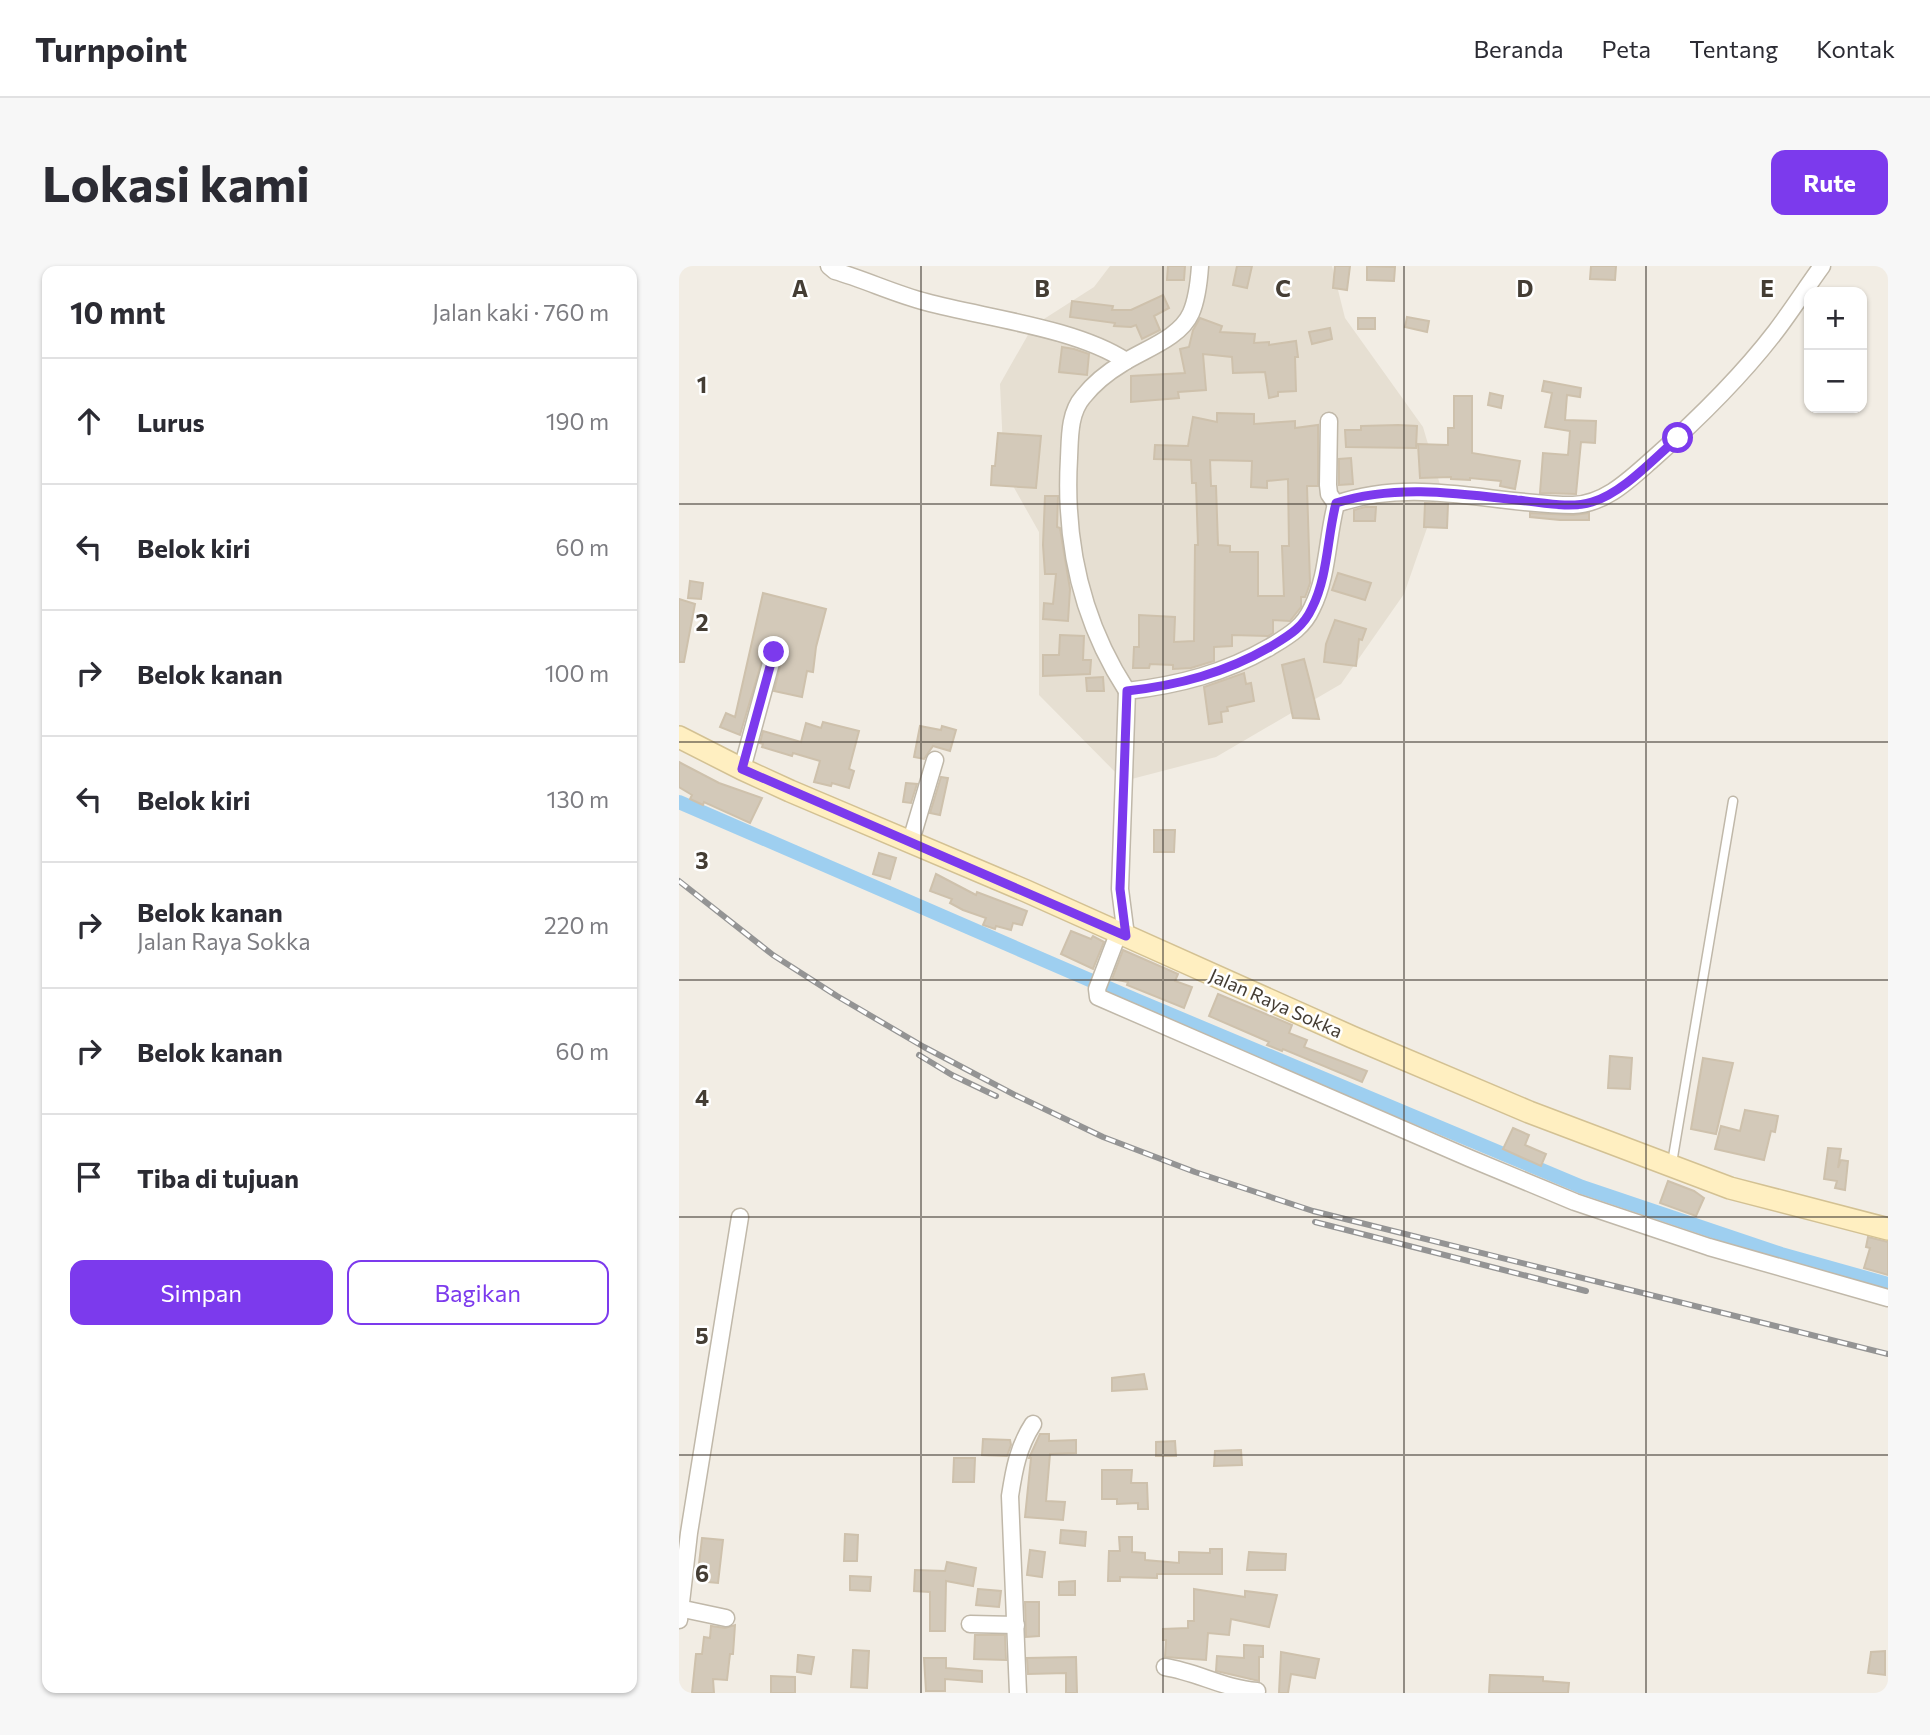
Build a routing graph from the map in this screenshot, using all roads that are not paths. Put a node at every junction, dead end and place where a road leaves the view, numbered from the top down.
1 (829, 266) edge
2 (1200, 266) edge
3 (1822, 266) edge
4 (1126, 361) junction
5 (1329, 421) dead end
6 (1336, 503) junction
7 (774, 652) dead end
8 (1127, 691) junction
9 (679, 737) edge
10 (935, 760) dead end
11 (742, 769) junction
12 (1733, 800) dead end
13 (910, 844) junction
14 (1122, 935) junction
15 (1672, 1166) junction
16 (740, 1217) dead end
17 (1888, 1229) edge
18 (1888, 1298) edge
19 (1033, 1424) dead end
20 (679, 1612) edge
21 (726, 1618) dead end
22 (970, 1624) dead end
23 (1016, 1625) junction
24 (1165, 1667) dead end
25 (1261, 1689) edge
26 (1018, 1693) edge

1 - 4 street
2 - 4 street
3 - 6 street
4 - 8 street
5 - 6 street
6 - 8 street
7 - 11 street
8 - 14 street
9 - 11 main road, Jalan Raya Sokka
10 - 13 street
11 - 13 main road, Jalan Raya Sokka
12 - 15 lane
13 - 14 main road, Jalan Raya Sokka
14 - 15 main road, Jalan Raya Sokka
14 - 18 street
15 - 17 main road, Jalan Raya Sokka
16 - 20 street
19 - 23 street
20 - 21 street
22 - 23 street
23 - 26 street
24 - 25 street

